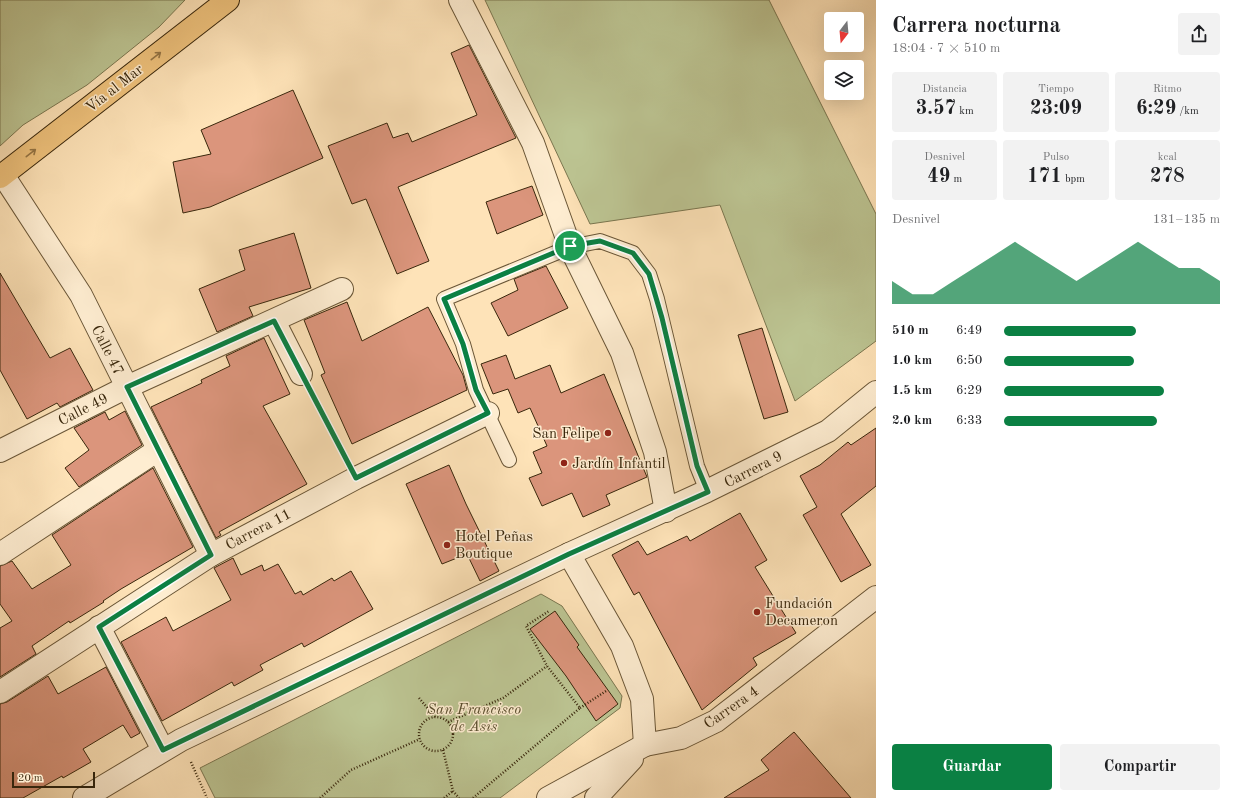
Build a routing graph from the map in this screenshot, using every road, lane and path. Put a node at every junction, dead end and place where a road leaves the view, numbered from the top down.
1 (228, 0) edge
2 (460, 0) edge
3 (1, 176) edge
4 (570, 246) junction
5 (342, 289) dead end
6 (274, 321) junction
7 (302, 374) joint
8 (127, 387) junction
9 (876, 392) edge
10 (488, 413) junction
11 (158, 450) junction
12 (0, 451) edge
13 (509, 460) dead end
14 (356, 478) junction
15 (708, 492) junction
16 (666, 511) junction
17 (0, 554) edge
18 (569, 554) junction
19 (211, 555) junction
20 (876, 597) edge
21 (549, 611) dead end
22 (99, 627) junction
23 (547, 666) junction
24 (606, 691) dead end
25 (0, 692) edge
26 (419, 698) dead end
27 (580, 708) junction
28 (435, 717) junction
29 (448, 722) junction
30 (420, 739) junction
31 (172, 745) junction
32 (645, 745) junction
33 (443, 750) junction
34 (453, 791) junction
35 (84, 798) edge
36 (207, 798) edge
37 (320, 798) edge
38 (444, 798) edge
39 (459, 798) edge
40 (473, 798) edge
41 (548, 798) edge
42 (596, 798) edge

3 -> 1 highway, Vía al Mar
2 - 4 street
3 - 8 street, Calle 47
4 - 10 lane
4 - 15 lane
4 - 16 street
5 - 6 street, Calle 49
6 - 7 street
6 - 8 street, Calle 49
7 - 14 path
8 - 11 street, Calle 47
8 - 12 street, Calle 49
9 - 15 street, Carrera 9
10 - 13 lane
10 - 14 street, Carrera 11
11 - 17 street
11 - 19 street, Calle 47
14 - 19 street, Carrera 11
15 - 16 street, Carrera 9
16 - 18 street, Carrera 9
18 - 31 street, Carrera 9
18 - 32 street
19 - 22 street, Carrera 11
20 - 32 street, Carrera 4
21 - 23 path
22 - 25 street, Carrera 11
22 - 31 street
23 - 27 path
23 - 29 path
24 - 27 path
26 - 28 path
27 - 40 path
28 - 29 path
28 - 30 path
29 - 33 path
30 - 33 path
30 - 37 path
31 - 35 street, Carrera 9
31 - 36 path
32 - 41 street, Carrera 4
32 - 42 street
33 - 34 path
34 - 38 path
34 - 39 path

